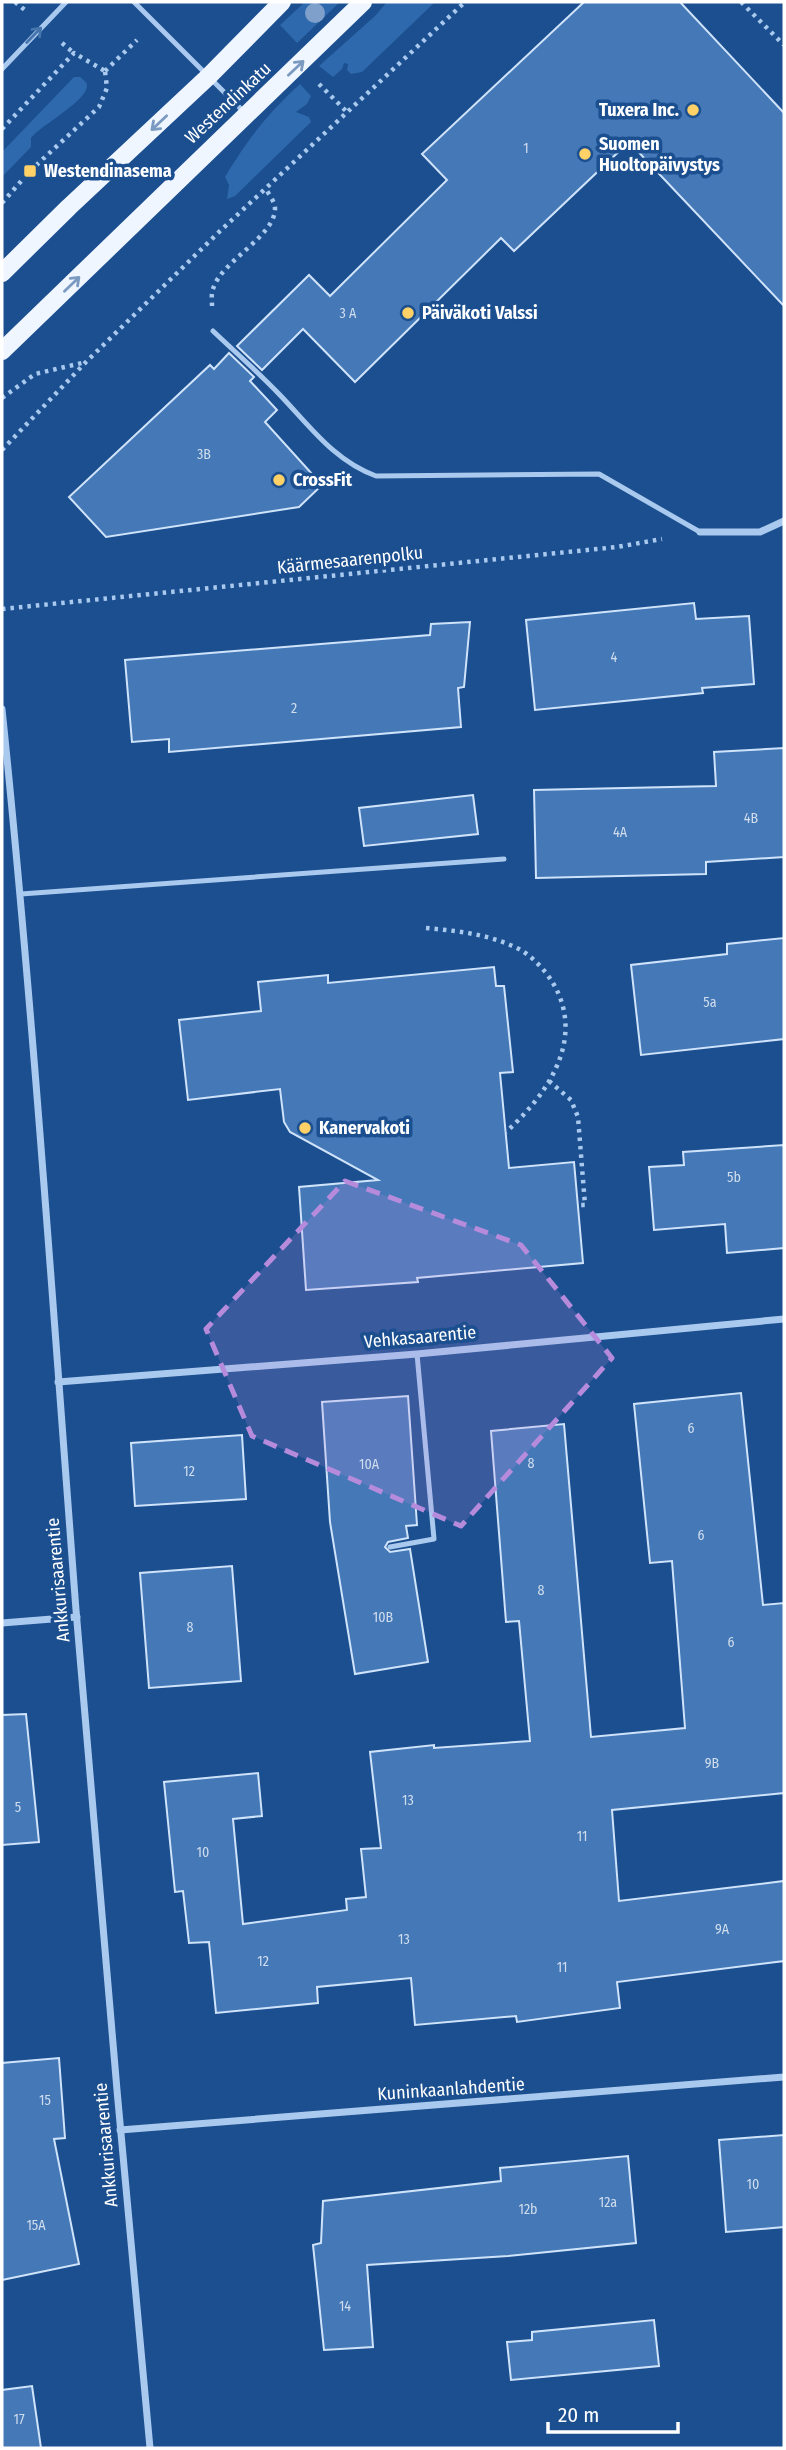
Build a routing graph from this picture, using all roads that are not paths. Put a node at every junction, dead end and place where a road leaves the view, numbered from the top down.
1 (66, 2) edge
2 (134, 2) edge
3 (282, 2) edge
4 (363, 2) edge
5 (2, 69) edge
6 (209, 76) junction
7 (246, 114) junction
8 (2, 274) edge
9 (213, 331) road end
10 (2, 351) edge
11 (784, 522) edge
12 (700, 532) joint
13 (2, 709) edge
14 (504, 859) dead end
15 (21, 894) junction
16 (784, 1318) edge
17 (417, 1354) junction
18 (58, 1382) junction
19 (390, 1546) dead end
20 (77, 1617) junction
21 (2, 1623) edge
22 (784, 2077) edge
23 (120, 2130) junction
24 (150, 2448) edge

5 -> 1 lane
2 - 6 lane
3 - 6 main road, Westendinkatu
7 -> 4 main road, Westendinkatu
6 - 7 lane
6 -> 8 main road, Westendinkatu
10 -> 7 main road, Westendinkatu
9 - 12 lane
11 - 12 street
13 - 15 street, Ankkurisaarentie
14 - 15 lane
15 - 18 street, Ankkurisaarentie
16 - 17 street, Vehkasaarentie
17 - 18 street, Vehkasaarentie
17 - 19 lane
18 - 20 street, Ankkurisaarentie
20 - 21 street
20 - 23 street, Ankkurisaarentie
22 - 23 street, Kuninkaanlahdentie
23 - 24 street, Ankkurisaarentie

